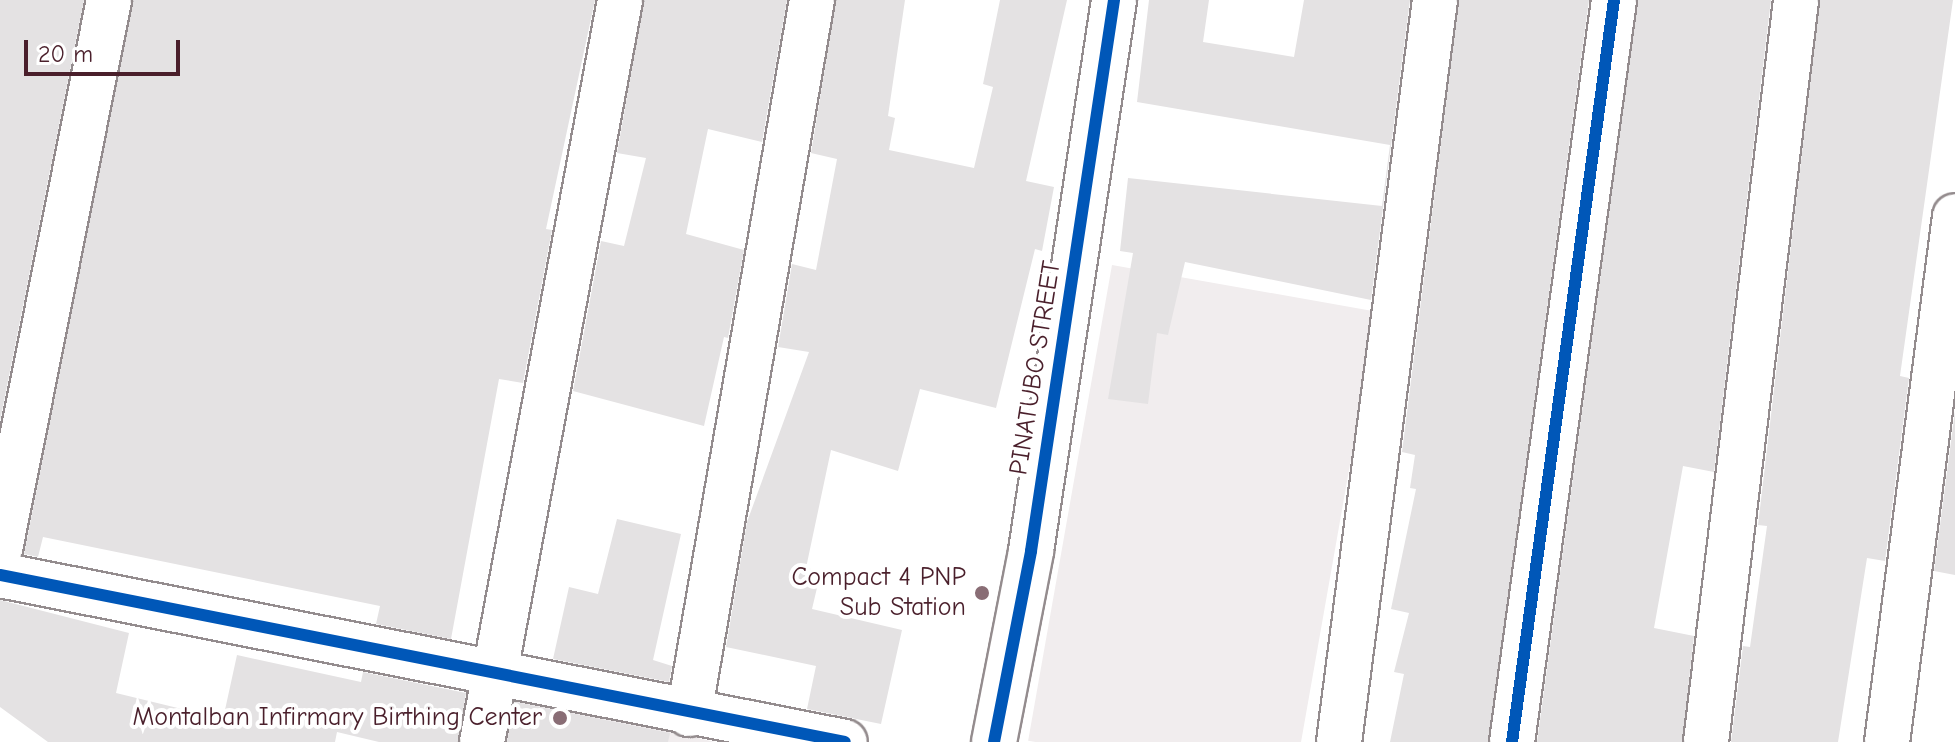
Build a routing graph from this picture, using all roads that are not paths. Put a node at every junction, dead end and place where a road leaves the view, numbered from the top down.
1 (109, 0) edge
2 (620, 0) edge
3 (812, 0) edge
4 (1114, 0) edge
5 (1435, 0) edge
6 (1614, 0) edge
7 (1796, 0) edge
8 (1955, 216) edge
9 (0, 549) edge
10 (0, 575) edge
11 (496, 677) junction
12 (689, 714) junction
13 (482, 742) edge
14 (845, 742) edge
15 (994, 742) edge
16 (1339, 742) edge
17 (1512, 742) edge
18 (1706, 742) edge
19 (1887, 742) edge

1 - 9 street
2 - 11 street
3 - 12 street
4 - 15 street, PINATUBO STREET
5 - 16 street
6 - 17 street
7 - 18 street
8 - 19 street
10 - 11 street
11 - 12 street
11 - 13 street
12 - 14 street

